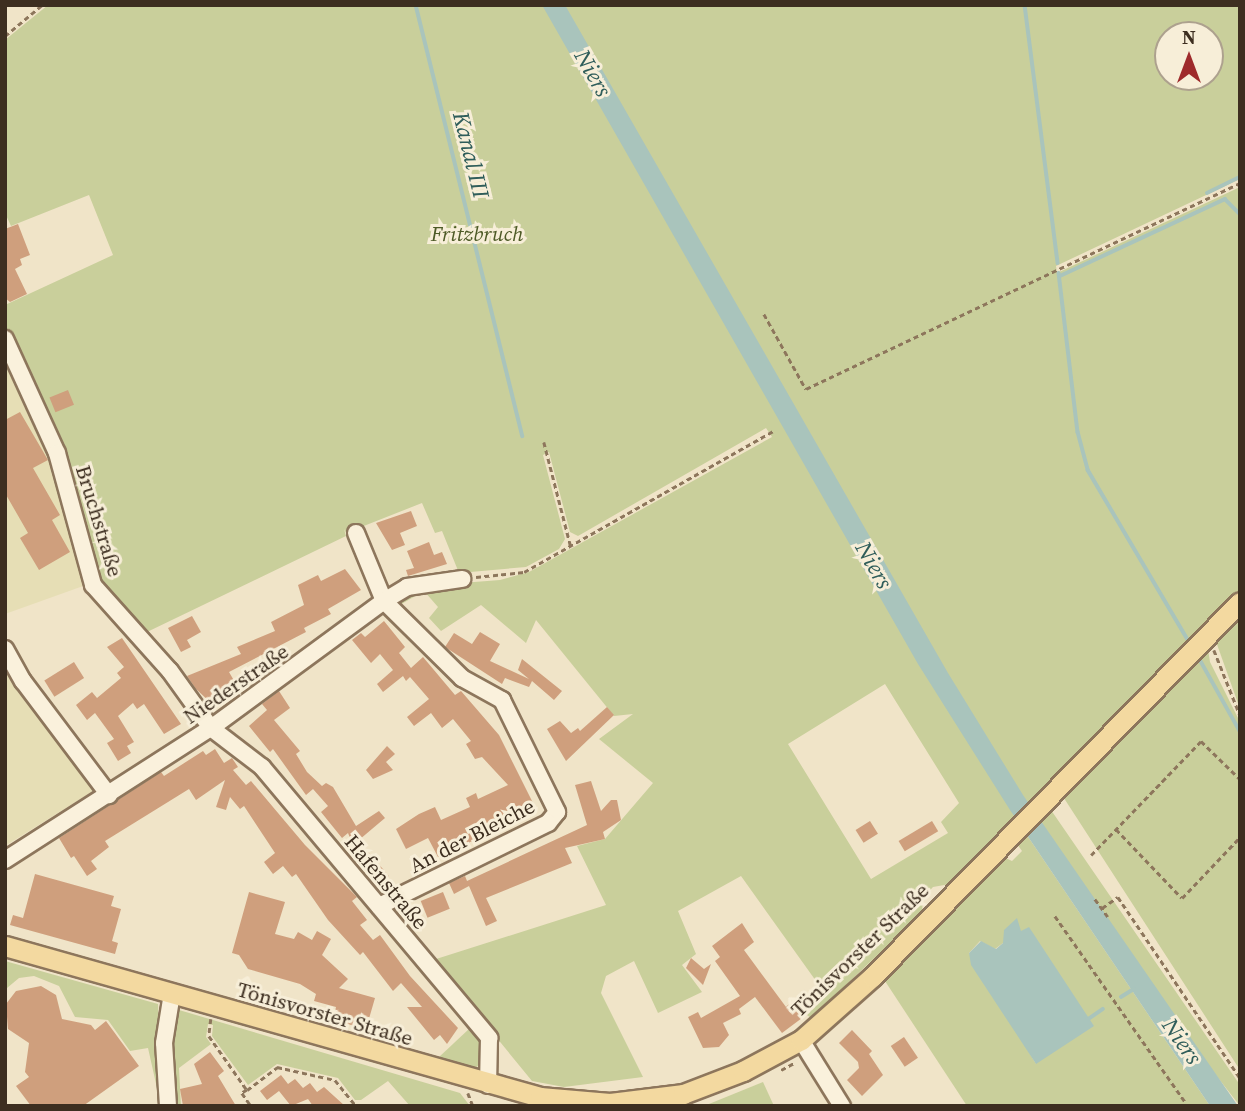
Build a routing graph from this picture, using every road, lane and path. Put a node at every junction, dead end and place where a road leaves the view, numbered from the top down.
1 (42, 5) edge
2 (5, 36) edge
3 (1240, 183) edge
4 (764, 314) dead end
5 (5, 340) edge
6 (775, 430) dead end
7 (544, 442) dead end
8 (356, 533) dead end
9 (571, 547) junction
10 (462, 579) joint
11 (384, 601) junction
12 (1240, 602) edge
13 (1207, 636) junction
14 (5, 649) edge
15 (1240, 715) edge
16 (211, 728) junction
17 (1240, 779) edge
18 (108, 795) junction
19 (1116, 829) junction
20 (1240, 837) edge
21 (1091, 855) dead end
22 (5, 860) edge
23 (1095, 899) dead end
24 (379, 906) junction
25 (1102, 908) junction
26 (1055, 916) dead end
27 (1108, 918) dead end
28 (5, 946) edge
29 (172, 993) junction
30 (214, 1006) junction
31 (801, 1040) junction
32 (1240, 1078) edge
33 (488, 1085) junction
34 (247, 1090) junction
35 (168, 1106) edge
36 (251, 1106) edge
37 (356, 1106) edge
38 (842, 1106) edge
39 (1188, 1106) edge

1 - 2 path
3 - 4 path
5 - 16 street, Bruchstraße
6 - 9 path
7 - 9 path
8 - 11 street
9 - 10 path
10 - 11 street
11 - 16 street, Niederstraße
11 - 24 street, An der Bleiche
12 - 13 main road, Tönisvorster Straße
13 - 15 path
13 - 31 main road, Tönisvorster Straße
14 - 18 street
16 - 18 street, Niederstraße
16 - 24 street, Hafenstraße
17 - 19 path
18 - 22 street, Niederstraße
19 - 20 path
19 - 21 path
23 - 25 path
24 - 33 street, Hafenstraße
25 - 27 path
25 - 32 path
26 - 39 path
28 - 29 main road, Tönisvorster Straße
29 - 30 main road, Tönisvorster Straße
29 - 35 street
30 - 33 main road, Tönisvorster Straße
30 - 34 path
31 - 33 main road, Tönisvorster Straße
31 - 38 street
34 - 36 path
34 - 37 path

